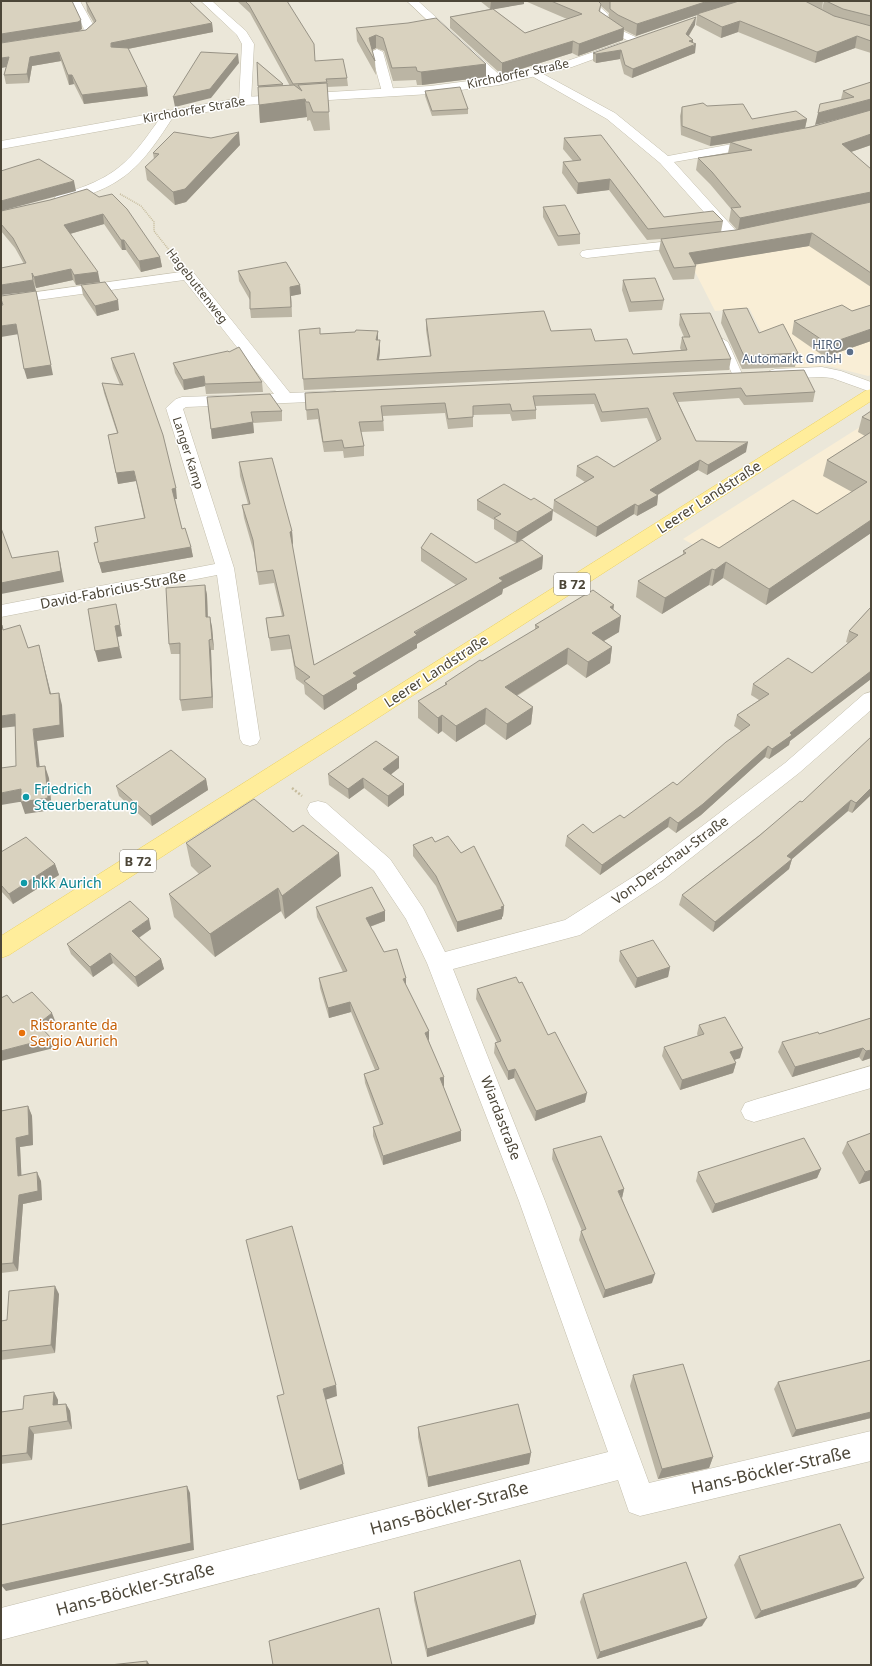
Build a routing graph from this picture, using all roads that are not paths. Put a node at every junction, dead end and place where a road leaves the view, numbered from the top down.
1 (206, 1) edge
2 (412, 1) edge
3 (77, 5) edge
4 (93, 6) edge
5 (597, 7) edge
6 (650, 36) edge
7 (53, 40) edge
8 (637, 41) junction
9 (377, 52) edge
10 (534, 73) junction
11 (499, 81) junction
12 (388, 92) junction
13 (245, 101) junction
14 (169, 114) junction
15 (770, 141) edge
16 (1, 145) edge
17 (666, 160) junction
18 (51, 202) edge
19 (749, 234) edge
20 (734, 237) junction
21 (719, 239) edge
22 (704, 241) edge
23 (587, 254) dead end
24 (1, 301) edge
25 (720, 336) edge
26 (744, 376) joint
27 (871, 387) edge
28 (871, 394) edge
29 (354, 395) edge
30 (286, 398) junction
31 (225, 568) junction
32 (1, 611) edge
33 (871, 699) edge
34 (250, 740) dead end
35 (318, 809) road end
36 (1, 948) edge
37 (439, 963) junction
38 (871, 1077) edge
39 (754, 1111) dead end
40 (871, 1446) edge
41 (627, 1462) junction
42 (1, 1624) edge

1 - 13 street
2 - 11 street
3 - 4 street
3 - 7 street
5 - 8 lane
6 - 8 street, Kirchdorfer Straße
8 - 10 street, Kirchdorfer Straße
9 - 12 street
10 - 11 street, Kirchdorfer Straße
10 - 17 street
11 - 12 street, Kirchdorfer Straße
12 - 13 street, Kirchdorfer Straße
13 - 14 street, Kirchdorfer Straße
14 - 16 street, Kirchdorfer Straße
14 - 18 street
15 - 17 street
17 - 20 street
19 - 20 street
20 - 21 street
22 - 23 street
24 - 30 street, Hagebuttenweg
25 - 26 lane
26 - 27 street
28 - 36 main road, Leerer Landstraße / B 72
29 - 30 street, Langer Kamp
30 - 31 street, Langer Kamp
31 - 32 street, David-Fabricius-Straße
31 - 34 street, Langer Kamp
33 - 37 street, Von-Derschau-Straße
35 - 37 street, Wiardastraße
37 - 41 street, Wiardastraße
38 - 39 street
40 - 41 street, Hans-Böckler-Straße
41 - 42 street, Hans-Böckler-Straße

